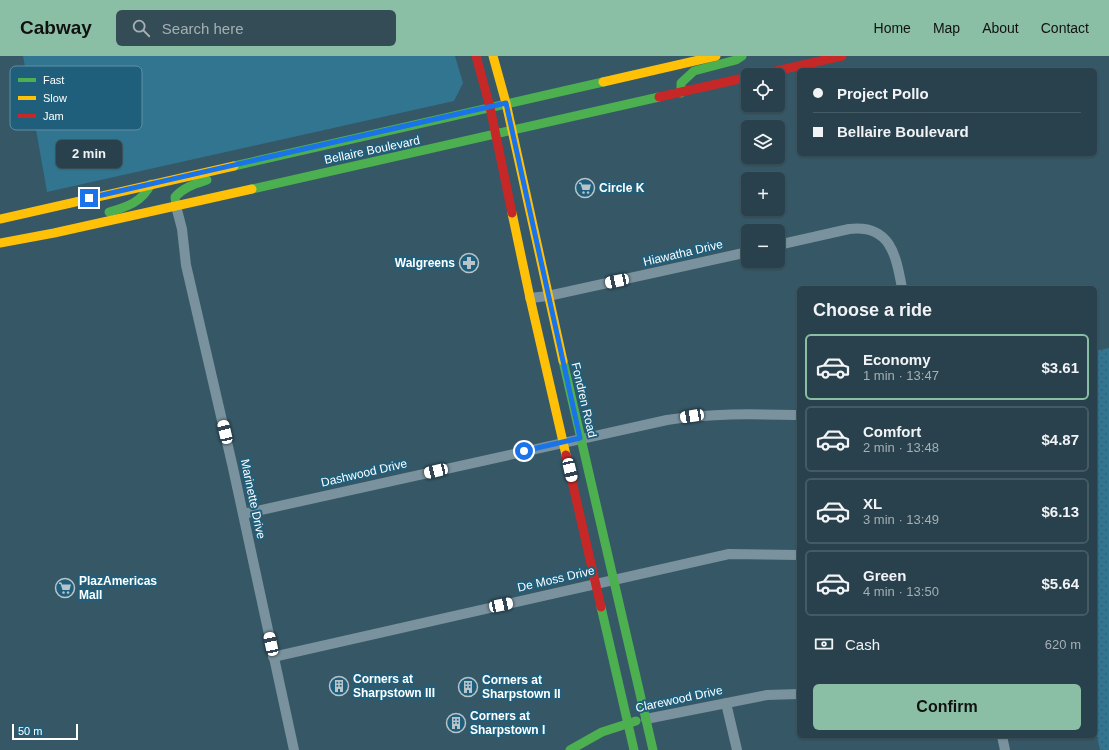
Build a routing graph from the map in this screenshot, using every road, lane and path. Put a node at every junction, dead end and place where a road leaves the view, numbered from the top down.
1 (476, 56) edge
2 (493, 56) edge
3 (716, 56) edge
4 (742, 56) edge
5 (842, 56) edge
6 (785, 69) edge
7 (741, 79) edge
8 (681, 93) junction
9 (506, 103) junction
10 (490, 107) junction
11 (511, 131) junction
12 (496, 135) junction
13 (257, 160) junction
14 (151, 184) junction
15 (176, 206) junction
16 (0, 219) edge
17 (95, 224) junction
18 (0, 244) edge
19 (785, 244) edge
20 (741, 254) edge
21 (902, 286) edge
22 (548, 296) junction
23 (530, 298) junction
24 (797, 415) edge
25 (580, 438) junction
26 (564, 442) junction
27 (243, 514) junction
28 (797, 555) edge
29 (613, 580) junction
30 (596, 584) junction
31 (273, 656) junction
32 (797, 694) edge
33 (726, 703) junction
34 (646, 719) junction
35 (628, 723) junction
36 (1002, 738) edge
37 (294, 750) edge
38 (570, 750) edge
39 (634, 750) edge
40 (653, 750) edge
41 (737, 750) edge
42 (1005, 750) edge

1 - 10 main road
2 - 9 main road, Fondren Road
3 - 9 main road, Bellaire Boulevard
4 - 8 main road
5 - 6 main road
7 - 8 main road, Bellaire Boulevard
8 - 11 main road, Bellaire Boulevard
9 - 10 main road, Bellaire Boulevard
9 - 11 main road, Fondren Road
10 - 12 main road
10 - 13 main road, Bellaire Boulevard
11 - 12 main road, Bellaire Boulevard
11 - 22 main road, Fondren Road
12 - 15 main road, Bellaire Boulevard
12 - 23 main road
13 - 14 main road, Bellaire Boulevard
13 - 15 main road
14 - 16 main road, Bellaire Boulevard
14 - 17 main road
15 - 17 main road, Bellaire Boulevard
15 - 27 street, Marinette Drive
17 - 18 main road, Bellaire Boulevard
19 - 21 street
20 - 22 street, Hiawatha Drive
22 - 23 street, Hiawatha Drive
22 - 25 main road, Fondren Road
23 - 26 main road
24 - 25 street, Dashwood Drive
25 - 26 street, Dashwood Drive
25 - 29 main road, Fondren Road
26 - 27 street, Dashwood Drive
26 - 30 main road
27 - 31 street, Marinette Drive
28 - 29 street, De Moss Drive
29 - 30 street, De Moss Drive
29 - 34 main road, Fondren Road
30 - 31 street, De Moss Drive
30 - 35 main road
31 - 37 street, Marinette Drive
32 - 33 street, Clarewood Drive
33 - 34 street, Clarewood Drive
33 - 41 street
34 - 35 main road, Clarewood Drive
34 - 40 main road, Fondren Road
35 - 38 main road, Clarewood Drive
35 - 39 main road
36 - 42 street

